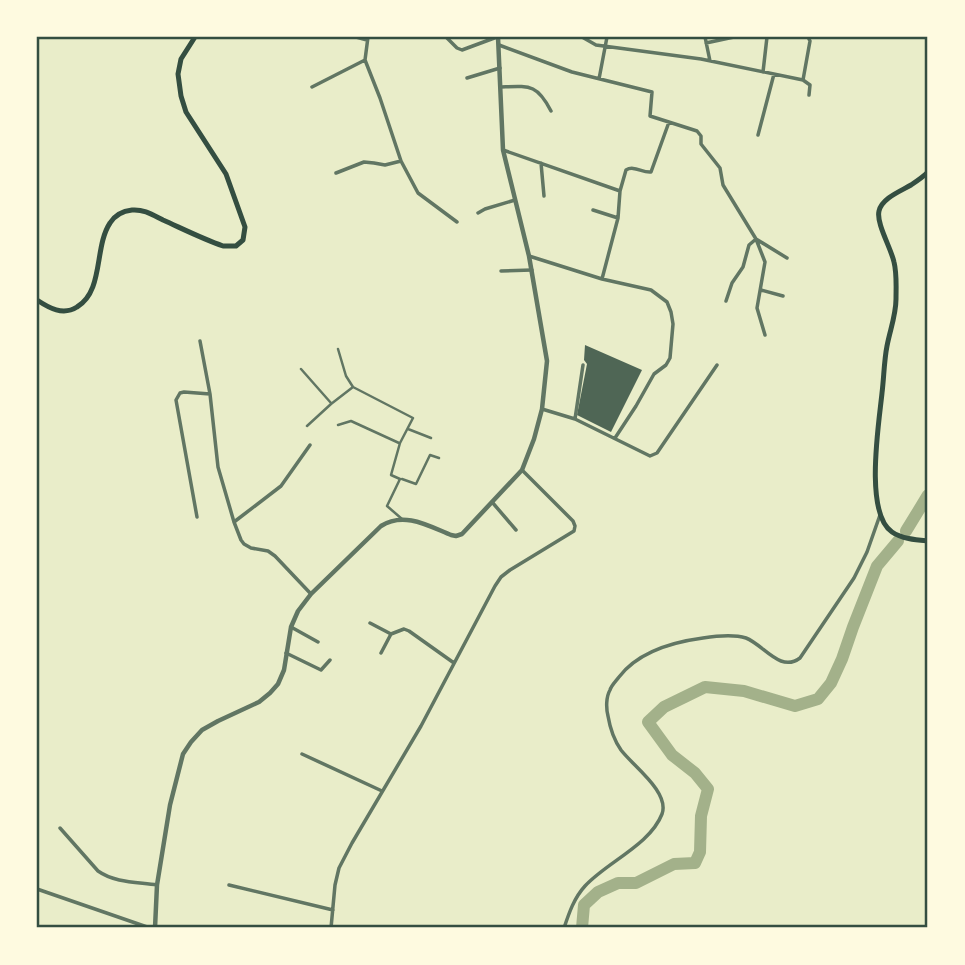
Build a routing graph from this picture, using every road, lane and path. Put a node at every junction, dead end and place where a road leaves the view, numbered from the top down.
1 (195, 37) edge
2 (356, 37) edge
3 (446, 37) edge
4 (497, 37) edge
5 (582, 37) edge
6 (607, 37) edge
7 (705, 37) edge
8 (734, 37) edge
9 (766, 37) edge
10 (808, 37) edge
11 (368, 38) edge
12 (706, 43) junction
13 (499, 45) junction
14 (604, 46) junction
15 (365, 60) junction
16 (710, 61) junction
17 (500, 68) junction
18 (763, 72) junction
19 (774, 74) junction
20 (467, 78) dead end
21 (599, 79) junction
22 (803, 80) junction
23 (312, 87) dead end
24 (501, 87) junction
25 (809, 95) dead end
26 (551, 111) dead end
27 (669, 122) junction
28 (758, 135) dead end
29 (503, 150) junction
30 (401, 161) junction
31 (541, 163) junction
32 (928, 172) edge
33 (336, 173) dead end
34 (621, 191) junction
35 (544, 196) dead end
36 (515, 200) junction
37 (593, 210) dead end
38 (478, 213) dead end
39 (618, 218) junction
40 (457, 222) dead end
41 (756, 239) junction
42 (529, 256) junction
43 (787, 258) dead end
44 (532, 270) junction
45 (501, 271) dead end
46 (602, 279) junction
47 (761, 289) junction
48 (783, 296) dead end
49 (37, 300) edge
50 (726, 301) dead end
51 (765, 335) dead end
52 (201, 341) dead end
53 (338, 349) dead end
54 (583, 365) dead end
55 (717, 365) dead end
56 (301, 369) dead end
57 (353, 387) junction
58 (209, 394) junction
59 (331, 404) junction
60 (542, 409) junction
61 (575, 419) junction
62 (338, 425) dead end
63 (307, 426) dead end
64 (408, 429) junction
65 (431, 438) dead end
66 (615, 438) junction
67 (400, 443) junction
68 (310, 445) dead end
69 (439, 458) dead end
70 (522, 470) junction
71 (400, 479) junction
72 (492, 502) junction
73 (880, 515) junction
74 (197, 517) dead end
75 (402, 519) junction
76 (234, 522) junction
77 (516, 530) dead end
78 (928, 539) edge
79 (311, 594) junction
80 (370, 623) dead end
81 (291, 628) junction
82 (391, 634) junction
83 (317, 642) dead end
84 (286, 653) junction
85 (381, 653) dead end
86 (330, 660) dead end
87 (454, 663) junction
88 (302, 754) dead end
89 (382, 791) junction
90 (60, 828) dead end
91 (157, 885) junction
92 (229, 885) dead end
93 (37, 889) edge
94 (333, 909) junction
95 (153, 928) edge
96 (331, 928) edge
97 (564, 928) edge

1 - 49 main road
2 - 11 street
3 - 4 street
4 - 13 street
5 - 14 street
6 - 14 street
7 - 12 street
8 - 12 street
9 - 18 street
10 - 22 street
11 - 15 street
12 - 16 street
13 - 17 street
13 - 21 street
14 - 16 street
14 - 21 street
15 - 23 street
15 - 30 street
16 - 18 street
17 - 20 street
17 - 24 street
18 - 19 street
19 - 22 street
19 - 28 street
21 - 27 street
22 - 25 street
24 - 26 street
24 - 29 street
27 - 34 street
27 - 41 street
29 - 31 street
29 - 36 street
30 - 33 street
30 - 40 street
31 - 34 street
31 - 35 street
32 - 73 main road
34 - 39 street
36 - 38 street
36 - 42 street
37 - 39 street
39 - 46 street
41 - 43 street
41 - 47 street
41 - 50 street
42 - 44 street
42 - 46 street
44 - 45 street
44 - 60 street
46 - 66 street
47 - 48 street
47 - 51 street
52 - 58 street
53 - 57 street
54 - 61 street
55 - 66 street
56 - 59 street
57 - 59 street
57 - 64 street
58 - 74 street
58 - 76 street
59 - 63 street
60 - 61 street
60 - 70 street
61 - 66 street
62 - 67 street
64 - 65 street
64 - 67 street
67 - 71 street
68 - 76 street
69 - 71 street
70 - 72 street
70 - 87 street
71 - 75 street
72 - 75 street
72 - 77 street
73 - 78 main road
73 - 97 street
75 - 79 street
76 - 79 street
79 - 81 street
80 - 82 street
81 - 83 street
81 - 84 street
82 - 85 street
82 - 87 street
84 - 86 street
84 - 91 street
87 - 89 street
88 - 89 street
89 - 94 street
90 - 91 street
91 - 95 street
92 - 94 street
93 - 95 street
94 - 96 street

